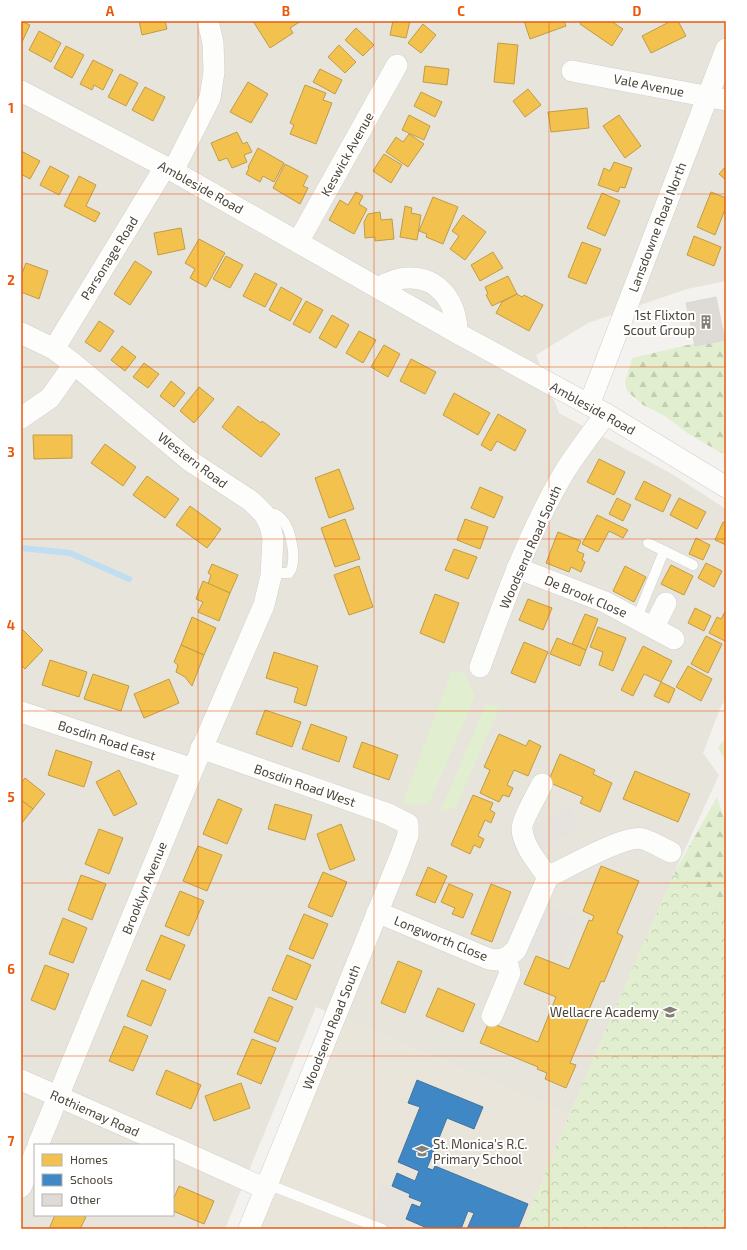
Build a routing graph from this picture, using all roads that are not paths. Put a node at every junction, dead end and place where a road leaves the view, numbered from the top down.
1 (208, 21) edge
2 (726, 49) edge
3 (396, 66) dead end
4 (572, 71) dead end
5 (21, 91) edge
6 (716, 98) edge
7 (169, 169) junction
8 (298, 242) junction
9 (378, 288) junction
10 (457, 333) junction
11 (21, 334) edge
12 (54, 349) junction
13 (74, 364) junction
14 (598, 409) junction
15 (21, 418) edge
16 (726, 487) edge
17 (648, 543) dead end
18 (664, 551) junction
19 (693, 566) dead end
20 (517, 568) junction
21 (666, 603) dead end
22 (646, 623) junction
23 (252, 633) joint
24 (674, 638) dead end
25 (480, 667) dead end
26 (21, 712) edge
27 (201, 748) junction
28 (192, 769) junction
29 (542, 784) dead end
30 (408, 824) joint
31 (672, 852) dead end
32 (548, 877) junction
33 (377, 912) junction
34 (506, 958) junction
35 (492, 1016) dead end
36 (21, 1080) edge
37 (59, 1096) junction
38 (38, 1144) edge
39 (166, 1144) edge
40 (174, 1147) edge
41 (34, 1155) edge
42 (266, 1186) junction
43 (21, 1187) edge
44 (249, 1229) edge
45 (382, 1229) edge

1 - 7 street, Parsonage Road
2 - 6 street, Lansdowne Road North
3 - 8 street, Keswick Avenue
4 - 6 street, Vale Avenue
5 - 7 street, Ambleside Road
6 - 14 street, Lansdowne Road North
7 - 8 street, Ambleside Road
7 - 12 street, Parsonage Road
8 - 9 street, Ambleside Road
9 - 10 street, Ambleside Road
9 - 10 street
10 - 14 street, Ambleside Road
11 - 12 street, Western Road
12 - 13 street, Western Road
13 - 15 street
13 - 23 street, Western Road
14 - 16 street, Ambleside Road
14 - 20 street, Woodsend Road South
17 - 18 lane
18 - 19 lane
18 - 22 lane
20 - 22 street, De Brook Close
20 - 25 street, Woodsend Road South
21 - 22 street
22 - 24 street, De Brook Close
23 - 27 street, Brooklyn Avenue
26 - 28 street, Bosdin Road East
27 - 28 street, Brooklyn Avenue
27 - 30 street, Bosdin Road West
28 - 37 street, Brooklyn Avenue
29 - 32 street
30 - 33 street, Woodsend Road South
31 - 32 street
32 - 34 street, Longworth Close
33 - 34 street, Longworth Close
33 - 42 street, Woodsend Road South
34 - 35 street, Longworth Close
36 - 37 street, Rothiemay Road
37 - 38 street, Brooklyn Avenue
37 - 39 street, Rothiemay Road
40 - 42 street
41 - 43 street
42 - 44 street, Woodsend Road South
42 - 45 lane

